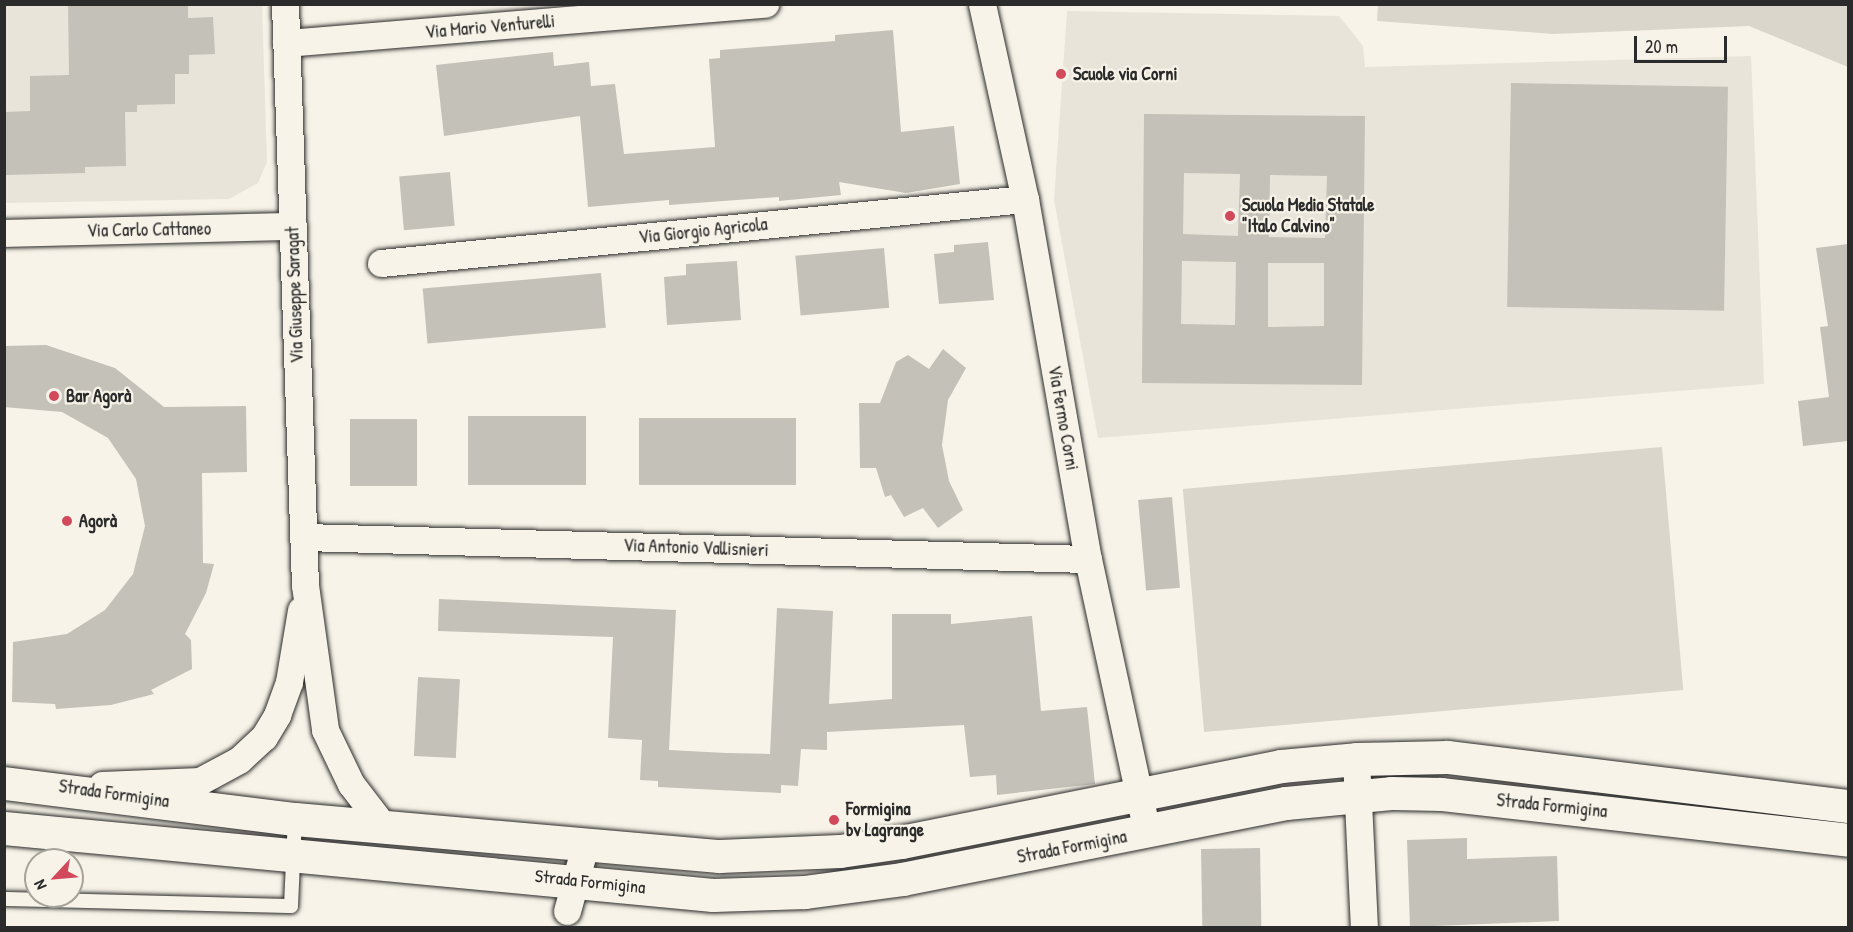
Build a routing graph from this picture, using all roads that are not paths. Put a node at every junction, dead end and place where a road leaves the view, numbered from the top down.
1 (285, 4) edge
2 (765, 4) edge
3 (982, 4) edge
4 (286, 43) junction
5 (1024, 199) junction
6 (293, 226) junction
7 (4, 233) edge
8 (381, 263) dead end
9 (304, 537) junction
10 (1088, 558) junction
11 (305, 585) junction
12 (1356, 759) junction
13 (4, 783) edge
14 (59, 786) junction
15 (1358, 796) junction
16 (1140, 797) junction
17 (1848, 806) edge
18 (295, 819) junction
19 (384, 827) junction
20 (4, 828) edge
21 (1147, 832) junction
22 (1848, 840) edge
23 (585, 846) junction
24 (293, 853) junction
25 (576, 879) junction
26 (4, 899) edge
27 (567, 911) dead end
28 (1364, 927) edge

1 - 4 street, Via Giuseppe Saragat
2 - 4 street, Via Mario Venturelli
3 - 5 street, Via Fermo Corni
4 - 6 street, Via Giuseppe Saragat
5 - 8 street, Via Giorgio Agricola
5 - 10 street, Via Fermo Corni
6 - 7 street, Via Carlo Cattaneo
6 - 9 street, Via Giuseppe Saragat
9 - 10 street, Via Antonio Vallisnieri
9 - 11 street, Via Giuseppe Saragat
10 - 16 street, Via Fermo Corni
11 - 14 street, Via Giuseppe Saragat
11 - 19 street, Via Giuseppe Saragat
12 - 15 street
12 - 16 street, Strada Formigina
12 - 17 street, Strada Formigina
13 - 14 street, Strada Formigina
14 - 18 street, Strada Formigina
15 - 21 street, Strada Formigina
15 - 22 street, Strada Formigina
15 - 28 street
16 - 21 street, Via Fermo Corni
16 - 23 street, Strada Formigina
18 - 19 street, Strada Formigina
18 - 24 lane
19 - 23 street, Strada Formigina
20 - 24 street, Strada Formigina
21 - 25 street, Strada Formigina
23 - 25 street
24 - 25 street, Strada Formigina
24 - 26 lane
25 - 27 street

